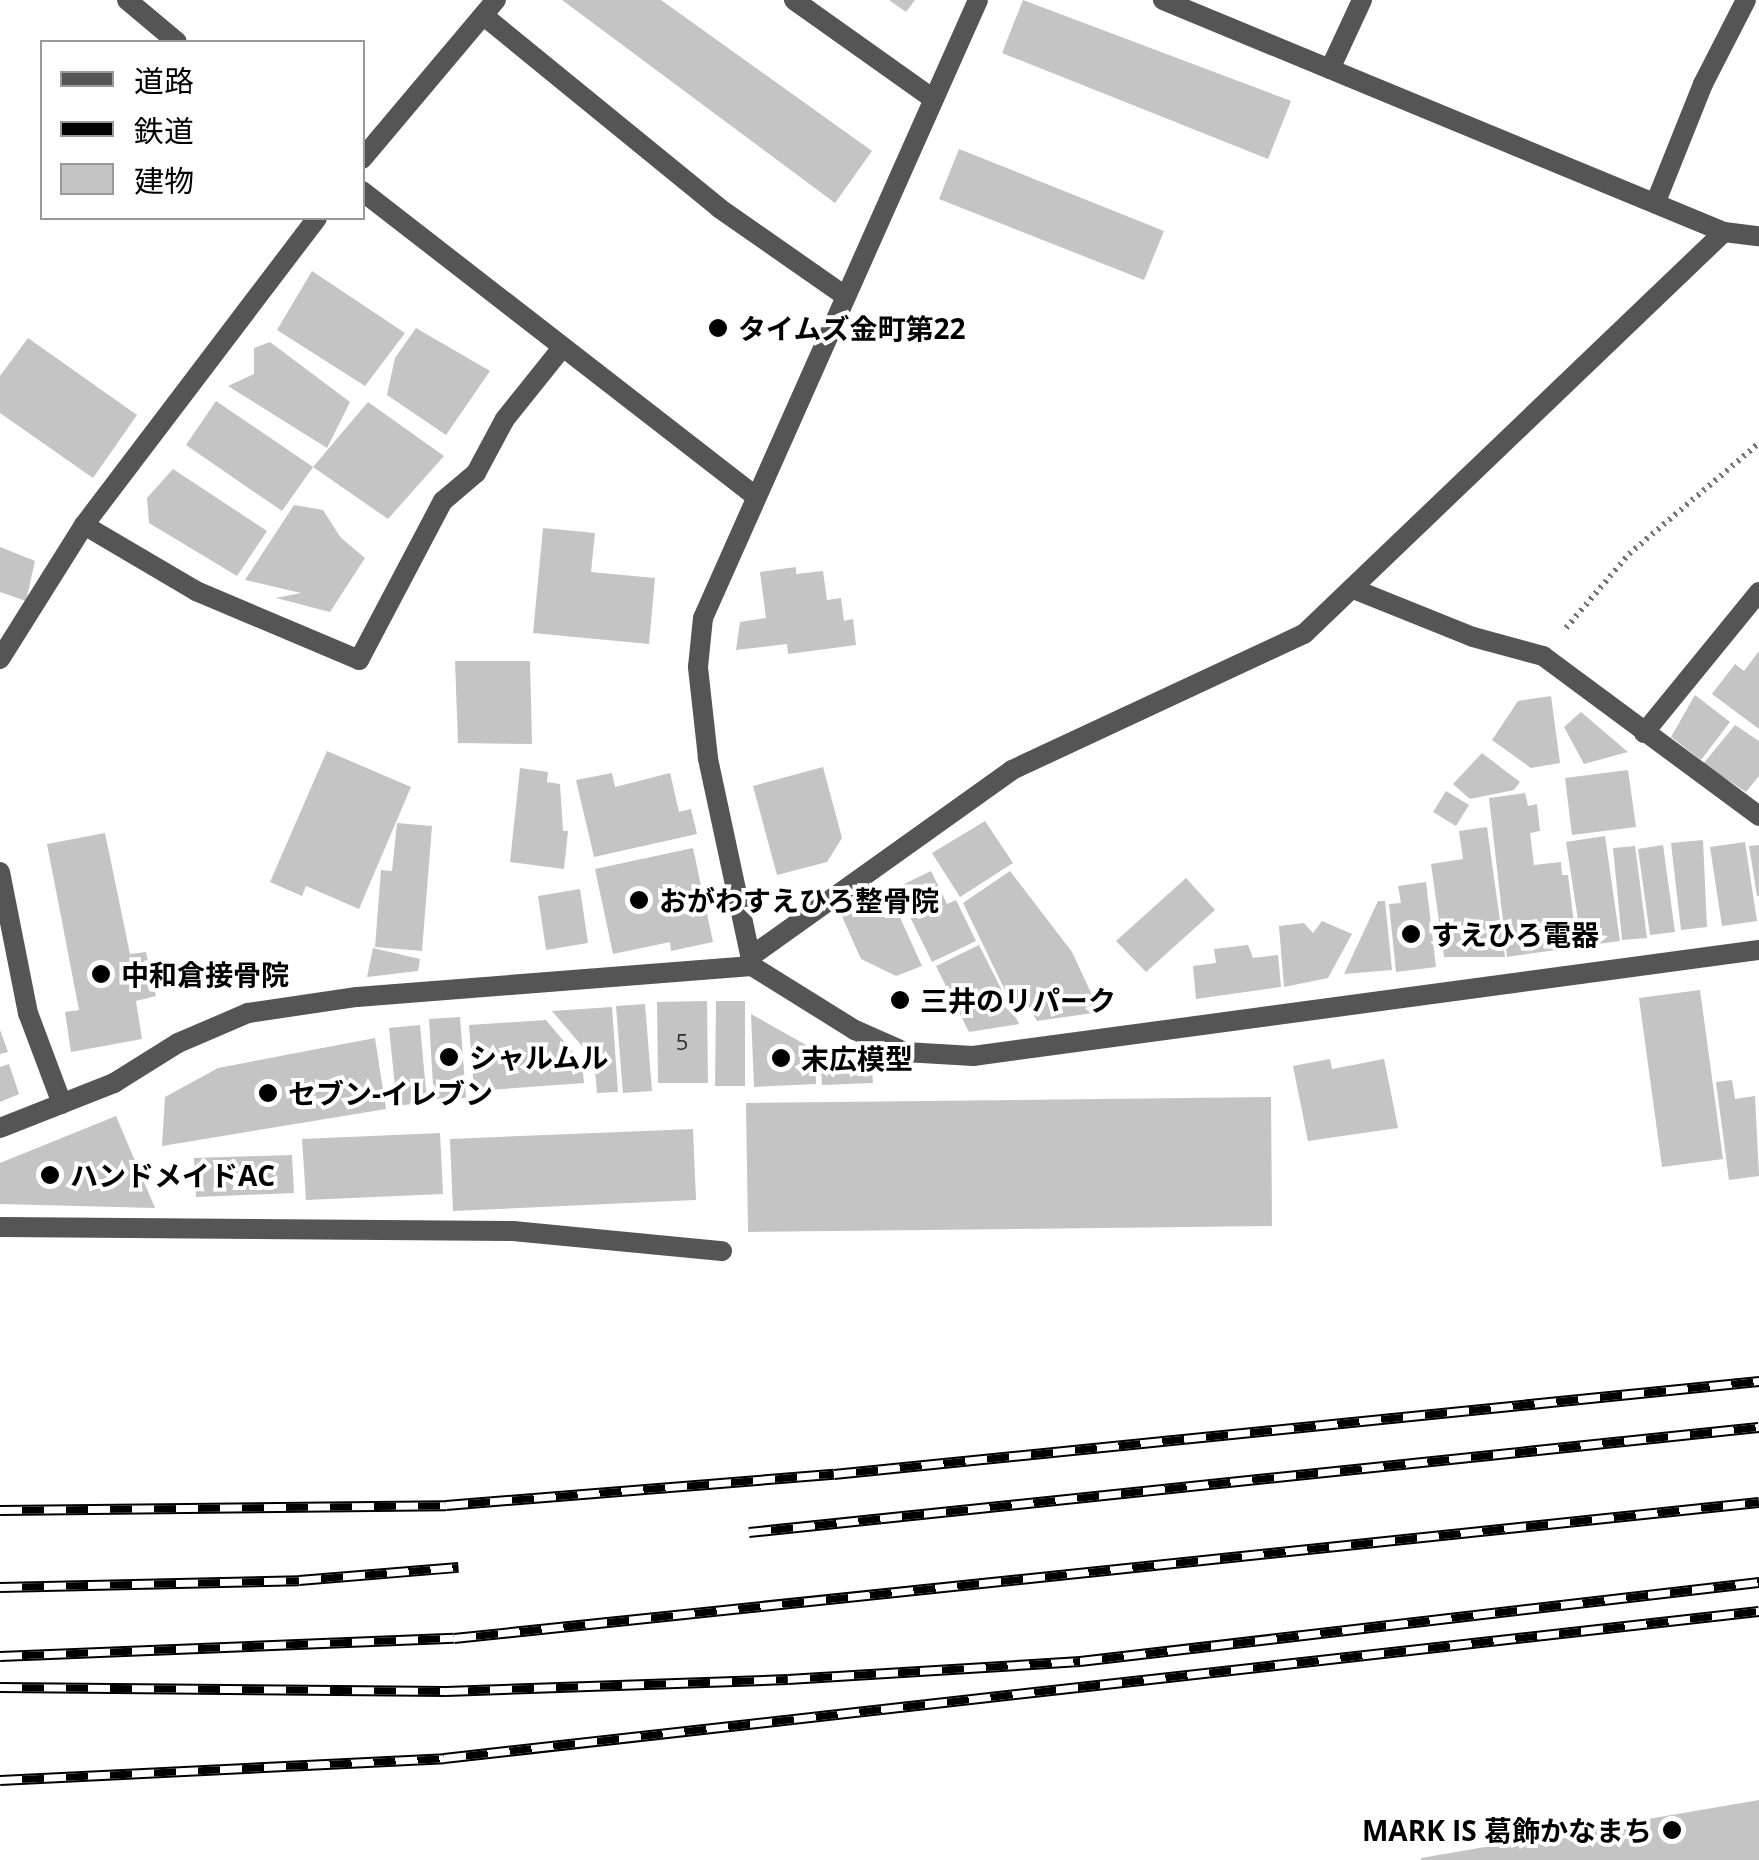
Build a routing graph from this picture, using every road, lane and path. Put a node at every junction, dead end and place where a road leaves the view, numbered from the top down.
1 (126, 0) edge
2 (794, 0) edge
3 (978, 0) edge
4 (1163, 0) edge
5 (1362, 0) edge
6 (1746, 0) edge
7 (490, 8) edge
8 (174, 40) edge
9 (1330, 69) junction
10 (932, 98) junction
11 (365, 155) edge
12 (365, 194) edge
13 (1657, 200) junction
14 (314, 220) edge
15 (1724, 232) junction
16 (1759, 236) edge
17 (844, 296) junction
18 (562, 349) junction
19 (1759, 443) edge
20 (756, 497) junction
21 (84, 525) junction
22 (1356, 590) junction
23 (1759, 592) edge
24 (1543, 656) junction
25 (0, 659) edge
26 (1644, 733) junction
27 (1759, 815) edge
28 (0, 872) edge
29 (1759, 950) edge
30 (751, 962) junction
31 (62, 1104) junction
32 (0, 1128) edge
33 (0, 1227) edge
34 (722, 1251) dead end

1 - 8 street
2 - 10 street
3 - 10 street
4 - 9 street
5 - 9 street
6 - 13 street
7 - 11 street
7 - 17 street
9 - 13 street
10 - 17 street
12 - 18 street
13 - 15 street
14 - 21 street
15 - 16 street
15 - 22 street
17 - 20 street
18 - 20 street
18 - 21 street
19 - 24 path
20 - 30 street
21 - 25 street
22 - 24 street
22 - 30 street
23 - 26 street
24 - 26 street
26 - 27 street
28 - 31 street
29 - 30 street
30 - 31 street
31 - 32 street
33 - 34 street

